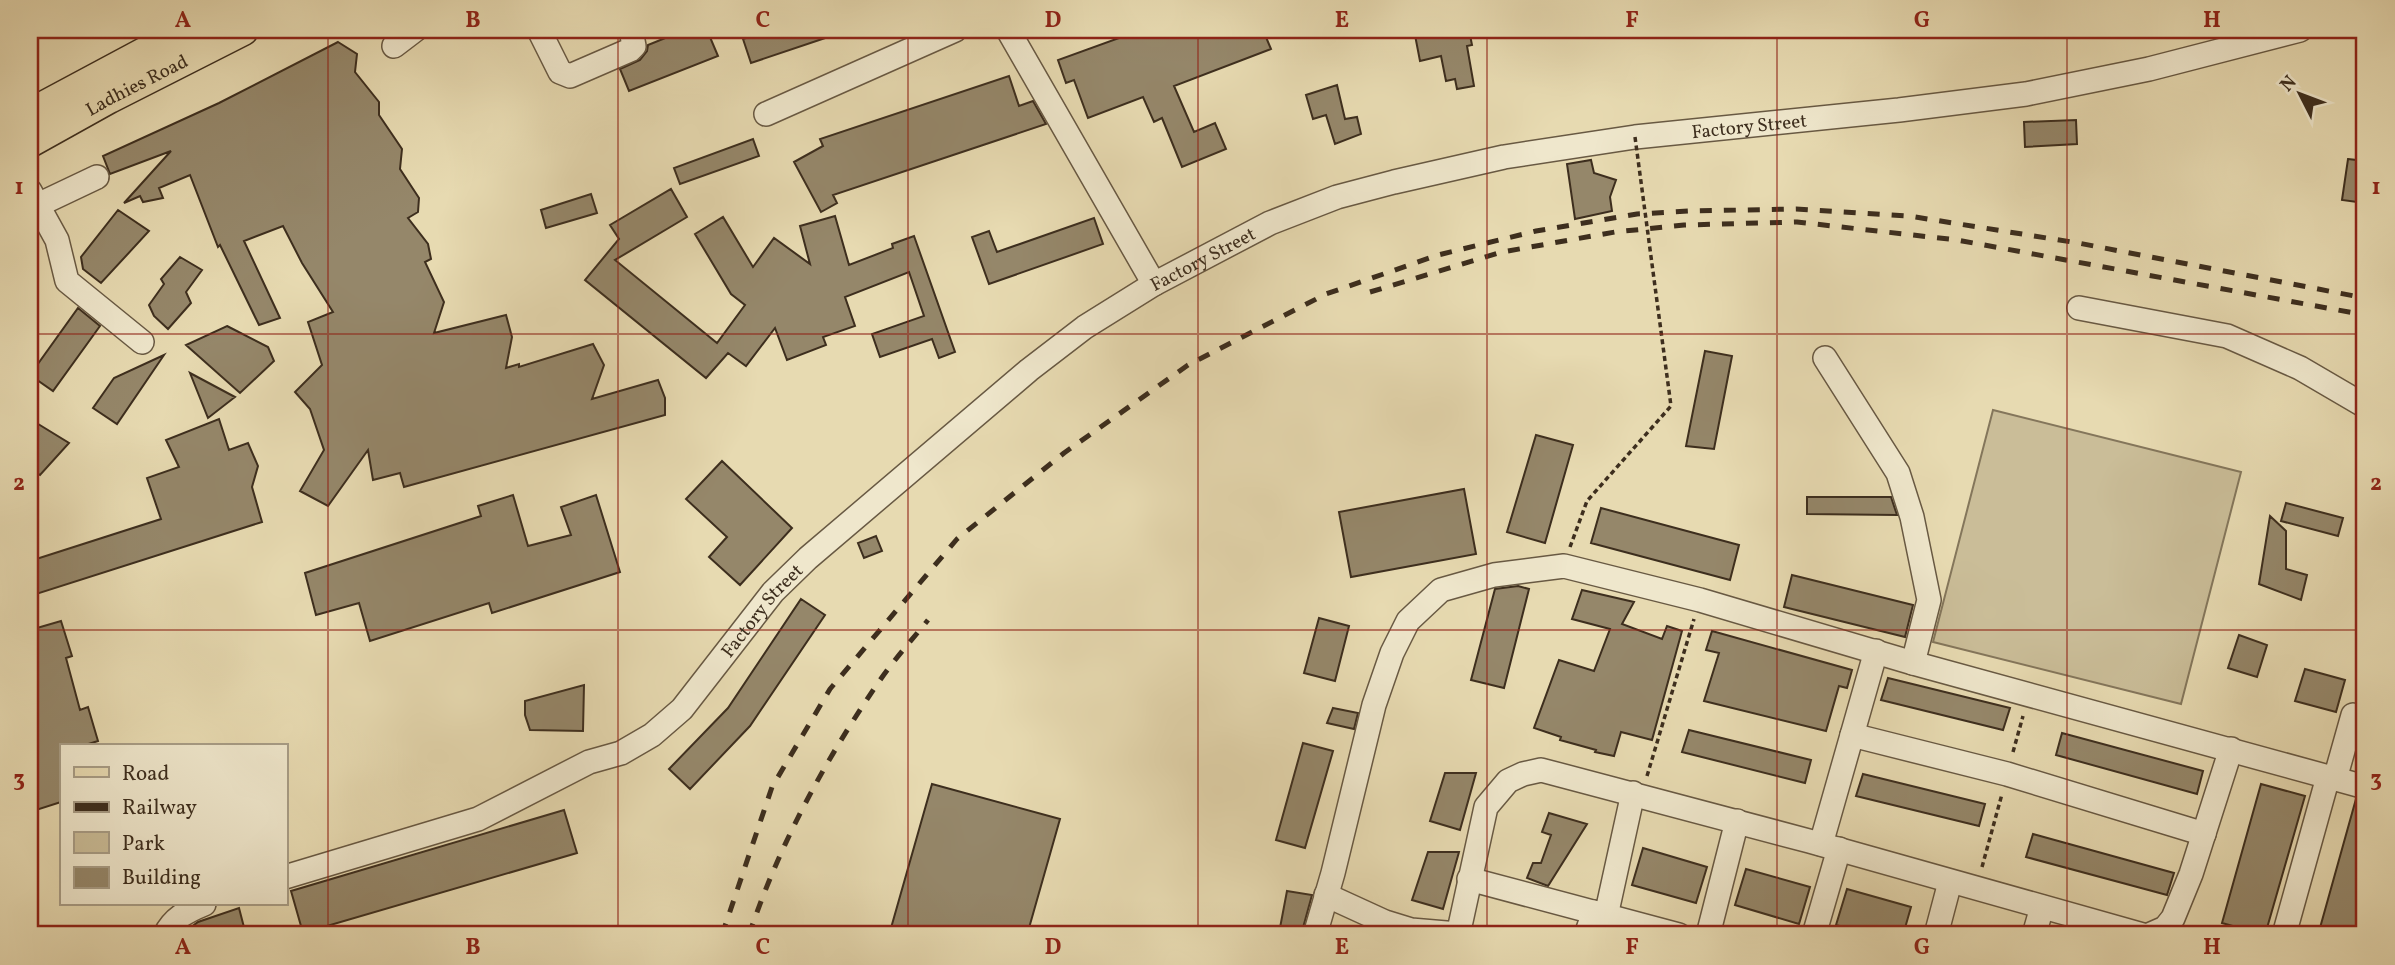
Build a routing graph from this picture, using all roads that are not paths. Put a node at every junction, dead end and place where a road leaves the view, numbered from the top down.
1 (187, 30) edge
2 (243, 30) edge
3 (415, 30) edge
4 (540, 30) edge
5 (631, 30) edge
6 (955, 30) edge
7 (1008, 30) edge
8 (2300, 30) edge
9 (394, 46) dead end
10 (30, 114) edge
11 (766, 114) dead end
12 (30, 142) edge
13 (97, 177) dead end
14 (34, 198) edge
15 (1154, 284) junction
16 (2080, 309) dead end
17 (142, 342) dead end
18 (1825, 358) dead end
19 (2365, 406) edge
20 (1876, 651) junction
21 (1913, 663) junction
22 (2353, 715) dead end
23 (1852, 736) junction
24 (2231, 750) junction
25 (2332, 778) junction
26 (2365, 788) edge
27 (1637, 794) junction
28 (1737, 821) junction
29 (2204, 834) junction
30 (1830, 847) junction
31 (287, 876) edge
32 (1469, 879) junction
33 (1950, 882) junction
34 (1326, 895) junction
35 (199, 906) edge
36 (2042, 908) junction
37 (1600, 914) junction
38 (2165, 933) edge
39 (165, 935) edge
40 (1315, 935) edge
41 (1458, 935) edge
42 (1586, 935) edge
43 (1679, 935) edge
44 (1708, 935) edge
45 (1814, 935) edge
46 (1936, 935) edge
47 (2034, 935) edge
48 (2143, 935) edge
49 (2284, 935) edge

1 - 10 main road
2 - 12 main road, Ladhies Road
3 - 9 street
4 - 5 street
6 - 11 street
7 - 15 street
8 - 15 street, Factory Street
13 - 14 street
14 - 17 street
15 - 31 street, Factory Street
16 - 19 street
18 - 21 street
20 - 21 street
20 - 23 street
20 - 34 street
21 - 24 street
22 - 25 street
23 - 29 street
23 - 30 street
24 - 25 street
24 - 29 street
25 - 26 street
25 - 49 street
27 - 28 street
27 - 32 street
27 - 37 street
28 - 30 street
28 - 44 street
29 - 38 street
30 - 33 street
30 - 45 street
32 - 37 street
32 - 41 street
33 - 36 street
33 - 46 street
34 - 40 street
34 - 41 street
35 - 39 street
36 - 47 street
36 - 48 street
37 - 42 street
37 - 43 street

